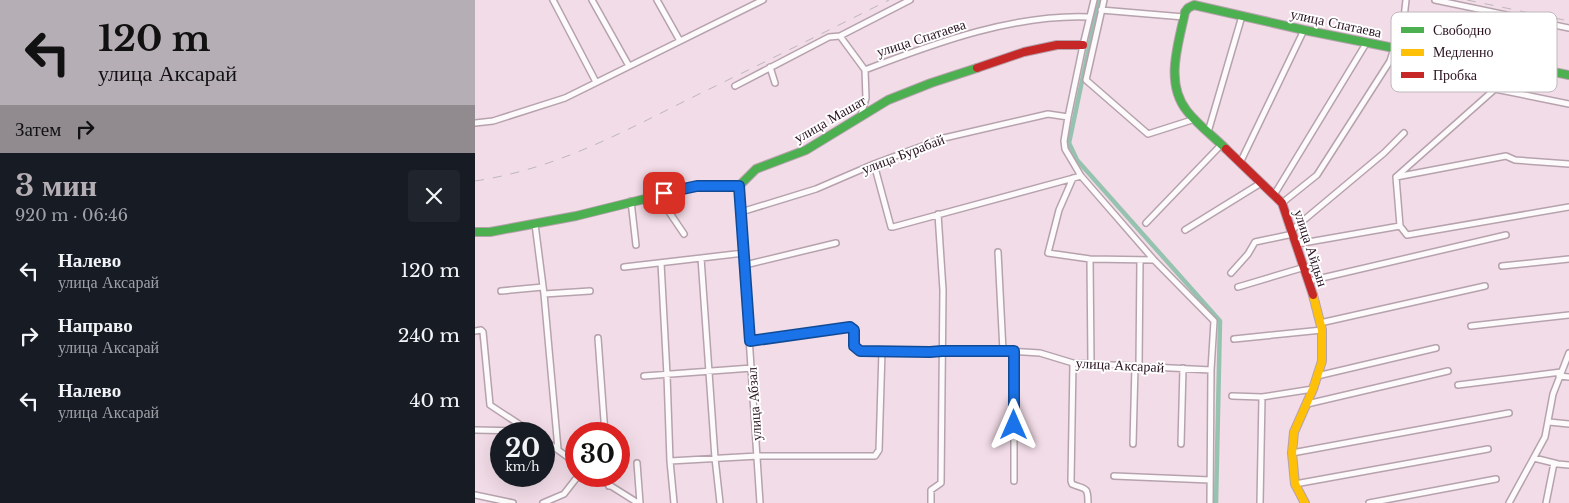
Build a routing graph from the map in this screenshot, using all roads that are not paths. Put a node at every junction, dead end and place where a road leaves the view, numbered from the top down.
1 (553, 0) edge
2 (592, 0) edge
3 (657, 0) edge
4 (763, 0) edge
5 (910, 0) edge
6 (1094, 0) edge
7 (1104, 0) edge
8 (1435, 0) edge
9 (1188, 8) joint
10 (1101, 10) junction
11 (1492, 12) edge
12 (1242, 16) junction
13 (1089, 17) junction
14 (1184, 17) junction
15 (1304, 30) junction
16 (840, 36) junction
17 (681, 41) junction
18 (1367, 42) junction
19 (1083, 45) junction
20 (1391, 45) edge
21 (1391, 58) edge
22 (629, 66) junction
23 (770, 67) junction
24 (865, 70) junction
25 (596, 82) junction
26 (775, 83) dead end
27 (735, 86) dead end
28 (1491, 92) edge
29 (1514, 92) edge
30 (1569, 104) edge
31 (861, 115) junction
32 (1068, 117) junction
33 (1195, 119) junction
34 (475, 123) edge
35 (1207, 132) junction
36 (1405, 133) dead end
37 (1221, 145) junction
38 (1241, 163) junction
39 (874, 164) junction
40 (1569, 164) edge
41 (1081, 176) junction
42 (1396, 177) junction
43 (1073, 178) junction
44 (1261, 183) junction
45 (739, 186) junction
46 (657, 194) junction
47 (1273, 195) junction
48 (631, 201) junction
49 (1282, 203) junction
50 (1569, 207) edge
51 (741, 212) junction
52 (938, 214) junction
53 (535, 224) junction
54 (1146, 224) dead end
55 (1399, 226) junction
56 (1185, 230) dead end
57 (475, 232) edge
58 (1293, 232) junction
59 (684, 234) dead end
60 (1506, 236) dead end
61 (836, 243) dead end
62 (1297, 244) junction
63 (636, 246) dead end
64 (998, 252) dead end
65 (744, 253) junction
66 (701, 258) junction
67 (1090, 259) junction
68 (1569, 259) edge
69 (1140, 260) junction
70 (1154, 260) junction
71 (661, 263) junction
72 (745, 264) junction
73 (1502, 266) dead end
74 (1305, 267) junction
75 (624, 268) dead end
76 (1231, 273) dead end
77 (1309, 281) junction
78 (1485, 286) dead end
79 (543, 287) junction
80 (1238, 287) dead end
81 (501, 291) dead end
82 (590, 291) dead end
83 (544, 294) junction
84 (1569, 315) edge
85 (1471, 326) dead end
86 (1321, 327) junction
87 (475, 331) edge
88 (598, 338) dead end
89 (1234, 339) dead end
90 (750, 341) junction
91 (1436, 348) dead end
92 (882, 351) junction
93 (942, 351) junction
94 (1003, 351) junction
95 (1014, 351) junction
96 (1569, 353) edge
97 (1073, 363) junction
98 (1091, 363) junction
99 (1137, 366) junction
100 (752, 368) junction
101 (1183, 368) junction
102 (1211, 370) junction
103 (1448, 371) dead end
104 (709, 372) junction
105 (1560, 374) junction
106 (667, 375) junction
107 (644, 376) dead end
108 (1317, 376) junction
109 (1569, 377) edge
110 (1458, 384) dead end
111 (1313, 389) junction
112 (1232, 396) dead end
113 (1262, 397) junction
114 (1306, 404) junction
115 (1509, 413) dead end
116 (516, 422) edge
117 (604, 422) edge
118 (1549, 422) junction
119 (1569, 424) edge
120 (475, 430) edge
121 (490, 431) edge
122 (1133, 444) dead end
123 (1181, 444) dead end
124 (555, 447) edge
125 (558, 449) junction
126 (1489, 449) dead end
127 (1292, 453) junction
128 (565, 454) edge
129 (758, 456) junction
130 (715, 458) junction
131 (1533, 458) junction
132 (669, 461) junction
133 (637, 463) dead end
134 (1554, 463) junction
135 (1569, 465) edge
136 (1114, 476) dead end
137 (1496, 479) dead end
138 (1210, 480) junction
139 (1015, 481) dead end
140 (1295, 484) junction
141 (570, 487) edge
142 (611, 487) edge
143 (475, 495) edge
144 (513, 503) edge
145 (543, 503) edge
146 (639, 503) edge
147 (674, 503) edge
148 (720, 503) edge
149 (760, 503) edge
150 (931, 503) edge
151 (1088, 503) edge
152 (1210, 503) edge
153 (1260, 503) edge
154 (1305, 503) edge
155 (1369, 503) edge
156 (1509, 503) edge
157 (1545, 503) edge

1 - 25 street
2 - 22 street
3 - 17 street
4 - 17 street
5 - 16 street
6 - 13 street
7 - 10 street
8 - 11 street
9 - 12 street, улица Спатаева
9 - 14 street, улица Айдын
10 - 14 street
10 - 33 street
12 - 15 street, улица Спатаева
12 - 35 street
13 - 19 street
13 - 24 street, улица Спатаева
14 - 33 street, улица Айдын
15 - 18 street, улица Спатаева
15 - 38 street
16 - 23 street
16 - 24 street
17 - 22 street
18 - 20 street, улица Спатаева
18 - 47 street
19 - 31 street, улица Машат
19 - 32 street
21 - 49 street
22 - 25 street
23 - 26 street
23 - 27 street
24 - 31 street, улица Спатаева
25 - 34 street
28 - 42 street
29 - 30 street
31 - 45 street, улица Машат
32 - 39 street, улица Бурабай
32 - 41 street
33 - 35 street, улица Айдын
35 - 37 street, улица Айдын
36 - 58 street
37 - 38 street, улица Айдын
37 - 54 street
38 - 44 street, улица Айдын
39 - 51 street, улица Бурабай
39 - 52 street
40 - 42 street
41 - 43 street
41 - 70 street
42 - 55 street
43 - 52 street
43 - 67 street
44 - 47 street, улица Айдын
44 - 56 street
45 - 46 street
45 - 51 street, улица Абзал
46 - 48 street
46 - 59 street
47 - 49 street, улица Айдын
48 - 53 street
48 - 63 street
49 - 58 street, улица Айдын
50 - 55 street
51 - 65 street, улица Абзал
52 - 93 street
53 - 57 street
53 - 79 street
55 - 62 street
58 - 62 street, улица Айдын
58 - 76 street
60 - 77 street
61 - 72 street
62 - 74 street, улица Айдын
64 - 94 street
65 - 66 street
65 - 72 street, улица Абзал
66 - 71 street
66 - 104 street
67 - 69 street
67 - 98 street
68 - 73 street
69 - 70 street
69 - 99 street
70 - 102 street
71 - 75 street
71 - 106 street
72 - 90 street, улица Абзал
74 - 77 street, улица Айдын
74 - 80 street
77 - 86 street, улица Айдын
78 - 86 street
79 - 81 street
79 - 83 street
82 - 83 street
83 - 125 street
84 - 85 street
86 - 89 street
86 - 108 street, улица Айдын
87 - 116 street
88 - 117 street
90 - 92 street, улица Аксарай
90 - 100 street, улица Абзал
91 - 108 street
92 - 93 street, улица Аксарай
92 - 129 street
93 - 94 street, улица Аксарай
93 - 150 street
94 - 95 street, улица Аксарай
95 - 97 street, улица Аксарай
95 - 139 street
96 - 105 street
97 - 98 street, улица Аксарай
97 - 151 street
98 - 99 street, улица Аксарай
99 - 101 street, улица Аксарай
99 - 122 street
100 - 104 street
100 - 129 street, улица Абзал
101 - 102 street, улица Аксарай
101 - 123 street
102 - 138 street
103 - 114 street
104 - 106 street
104 - 130 street
105 - 109 street
105 - 110 street
105 - 118 street
106 - 107 street
106 - 132 street
108 - 111 street, улица Айдын
111 - 113 street
111 - 114 street, улица Айдын
112 - 113 street
113 - 153 street
114 - 127 street, улица Айдын
115 - 127 street
118 - 119 street
118 - 131 street
120 - 121 street
124 - 125 street
125 - 128 street
126 - 140 street
127 - 140 street, улица Айдын
129 - 130 street
129 - 149 street, улица Абзал
130 - 132 street
130 - 148 street
131 - 134 street
131 - 156 street
132 - 147 street
133 - 146 street
134 - 135 street
134 - 157 street
136 - 138 street
137 - 155 street
138 - 152 street
140 - 154 street, улица Айдын
141 - 145 street
142 - 146 street
143 - 144 street

